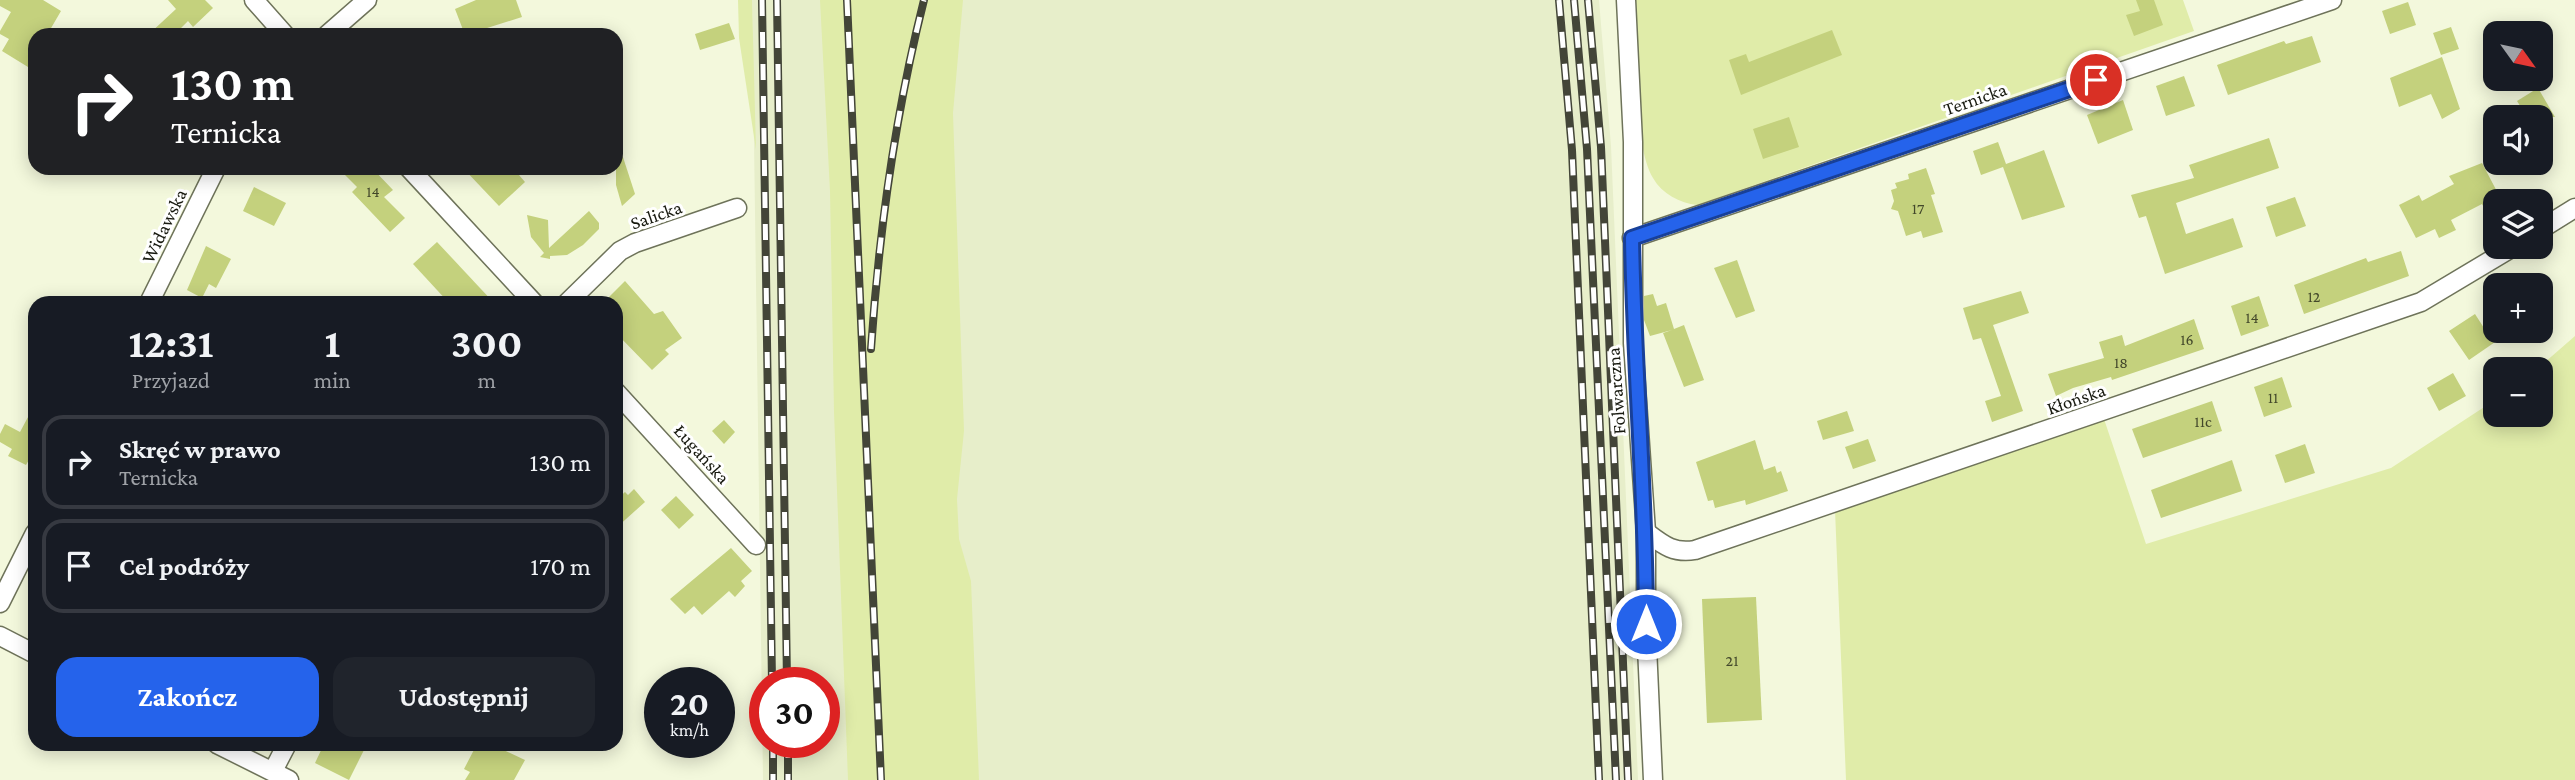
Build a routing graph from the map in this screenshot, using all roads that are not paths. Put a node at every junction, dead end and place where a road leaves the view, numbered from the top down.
1 (254, 0) edge
2 (367, 0) edge
3 (1626, 0) edge
4 (2332, 0) edge
5 (279, 28) edge
6 (335, 28) edge
7 (213, 175) edge
8 (415, 175) edge
9 (737, 208) dead end
10 (2575, 208) edge
11 (2553, 222) edge
12 (1632, 238) junction
13 (2493, 259) edge
14 (152, 296) edge
15 (527, 296) edge
16 (574, 296) edge
17 (623, 400) edge
18 (1646, 532) junction
19 (756, 545) dead end
20 (28, 547) edge
21 (0, 603) edge
22 (0, 636) edge
23 (28, 650) edge
24 (232, 751) edge
25 (283, 751) edge
26 (273, 771) junction
27 (289, 780) edge
28 (1653, 780) edge

1 - 5 street
2 - 6 street
3 - 12 street, Folwarczna
4 - 12 street, Ternicka
7 - 14 street, Widawska
8 - 15 street
9 - 16 street, Salicka
10 - 11 street
12 - 18 street, Folwarczna
13 - 18 street, Kłońska
17 - 19 street, Ługańska
18 - 28 street, Folwarczna
20 - 21 street
22 - 23 street
24 - 26 street
25 - 26 street
26 - 27 street

